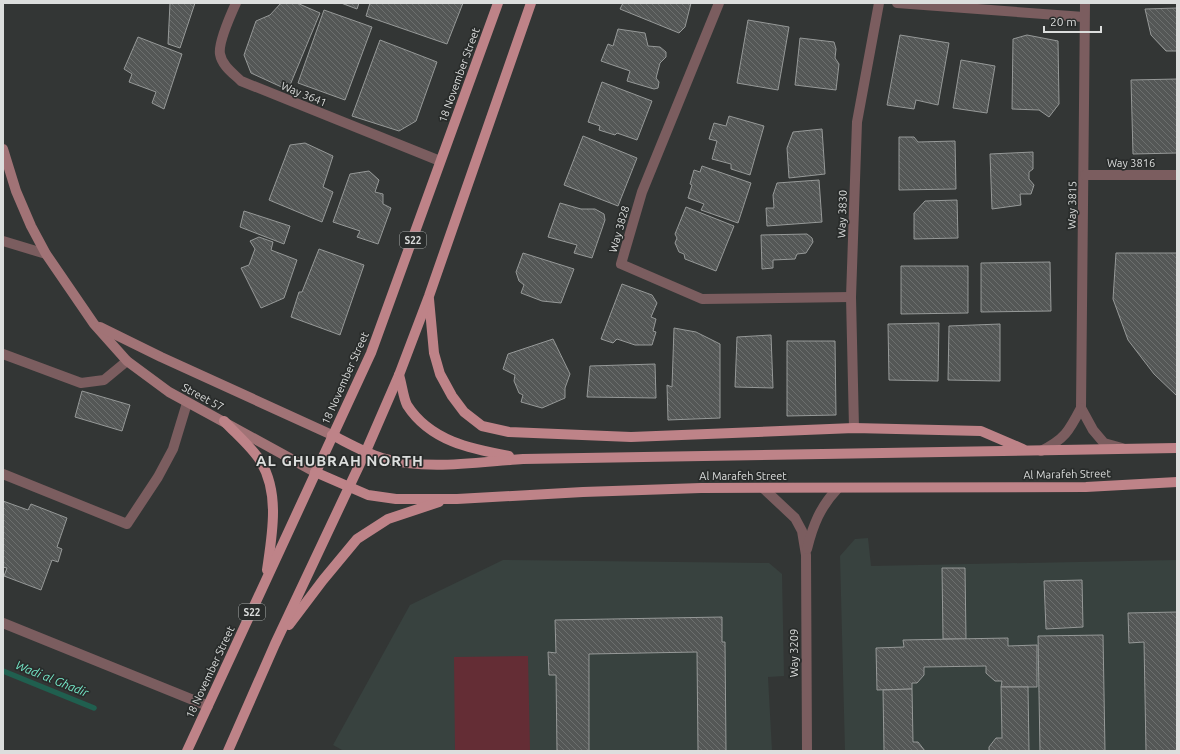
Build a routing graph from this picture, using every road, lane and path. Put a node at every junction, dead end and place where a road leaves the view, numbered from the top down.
1 (236, 3) edge
2 (498, 3) edge
3 (531, 3) edge
4 (719, 3) edge
5 (879, 3) edge
6 (897, 3) edge
7 (1085, 3) edge
8 (1084, 16) junction
9 (3, 149) edge
10 (440, 161) junction
11 (1085, 175) junction
12 (1177, 175) edge
13 (3, 241) edge
14 (46, 254) junction
15 (429, 296) junction
16 (851, 296) junction
17 (94, 324) junction
18 (3, 354) edge
19 (127, 361) junction
20 (399, 375) junction
21 (187, 403) junction
22 (1082, 408) junction
23 (224, 421) junction
24 (854, 428) junction
25 (332, 435) junction
26 (1177, 448) edge
27 (1126, 450) junction
28 (366, 451) junction
29 (1027, 451) junction
30 (1041, 451) junction
31 (523, 459) junction
32 (315, 472) junction
33 (3, 474) edge
34 (1177, 482) edge
35 (349, 488) junction
36 (763, 488) junction
37 (838, 488) junction
38 (457, 499) junction
39 (806, 555) junction
40 (266, 580) junction
41 (3, 623) edge
42 (275, 644) junction
43 (208, 706) junction
44 (187, 751) edge
45 (228, 751) edge
46 (807, 751) edge

1 - 10 street, Way 3641
2 - 10 main road, 18 November Street / S22
3 - 15 main road
4 - 16 street, Way 3828
5 - 16 street, Way 3830
6 - 8 street
7 - 8 street, Way 3815
8 - 11 street, Way 3815
9 - 14 street, Street 57
10 - 25 main road, 18 November Street / S22
11 - 12 street, Way 3816
11 - 22 street, Way 3815
13 - 14 street
14 - 17 street, Street 57
15 - 20 main road
15 - 24 main road
16 - 24 street, Way 3830
17 - 19 street, Street 57
17 - 25 street, Street 57
18 - 19 street
19 - 21 street, Street 57
20 - 28 main road
20 - 31 main road
21 - 23 street, Street 57
21 - 33 street
22 - 27 street, Way 3815
22 - 30 street, Way 3815
23 - 32 street, Street 57
23 - 40 main road
24 - 29 main road
25 - 28 main road, Al Marafeh Street
25 - 32 main road, 18 November Street / S22
26 - 27 main road, Al Marafeh Street
27 - 30 main road, Al Marafeh Street
28 - 31 main road, Al Marafeh Street
28 - 35 main road
29 - 30 main road, Al Marafeh Street
29 - 31 main road, Al Marafeh Street
32 - 35 main road, Al Marafeh Street
32 - 40 main road, 18 November Street / S22
34 - 37 main road, Al Marafeh Street
35 - 38 main road, Al Marafeh Street
35 - 42 main road
36 - 37 main road, Al Marafeh Street
36 - 38 main road, Al Marafeh Street
36 - 39 street, Way 3209
37 - 39 street, Way 3209
38 - 42 main road
39 - 46 street, Way 3209
40 - 43 main road, 18 November Street / S22
41 - 43 street
42 - 45 main road
43 - 44 main road, 18 November Street / S22

